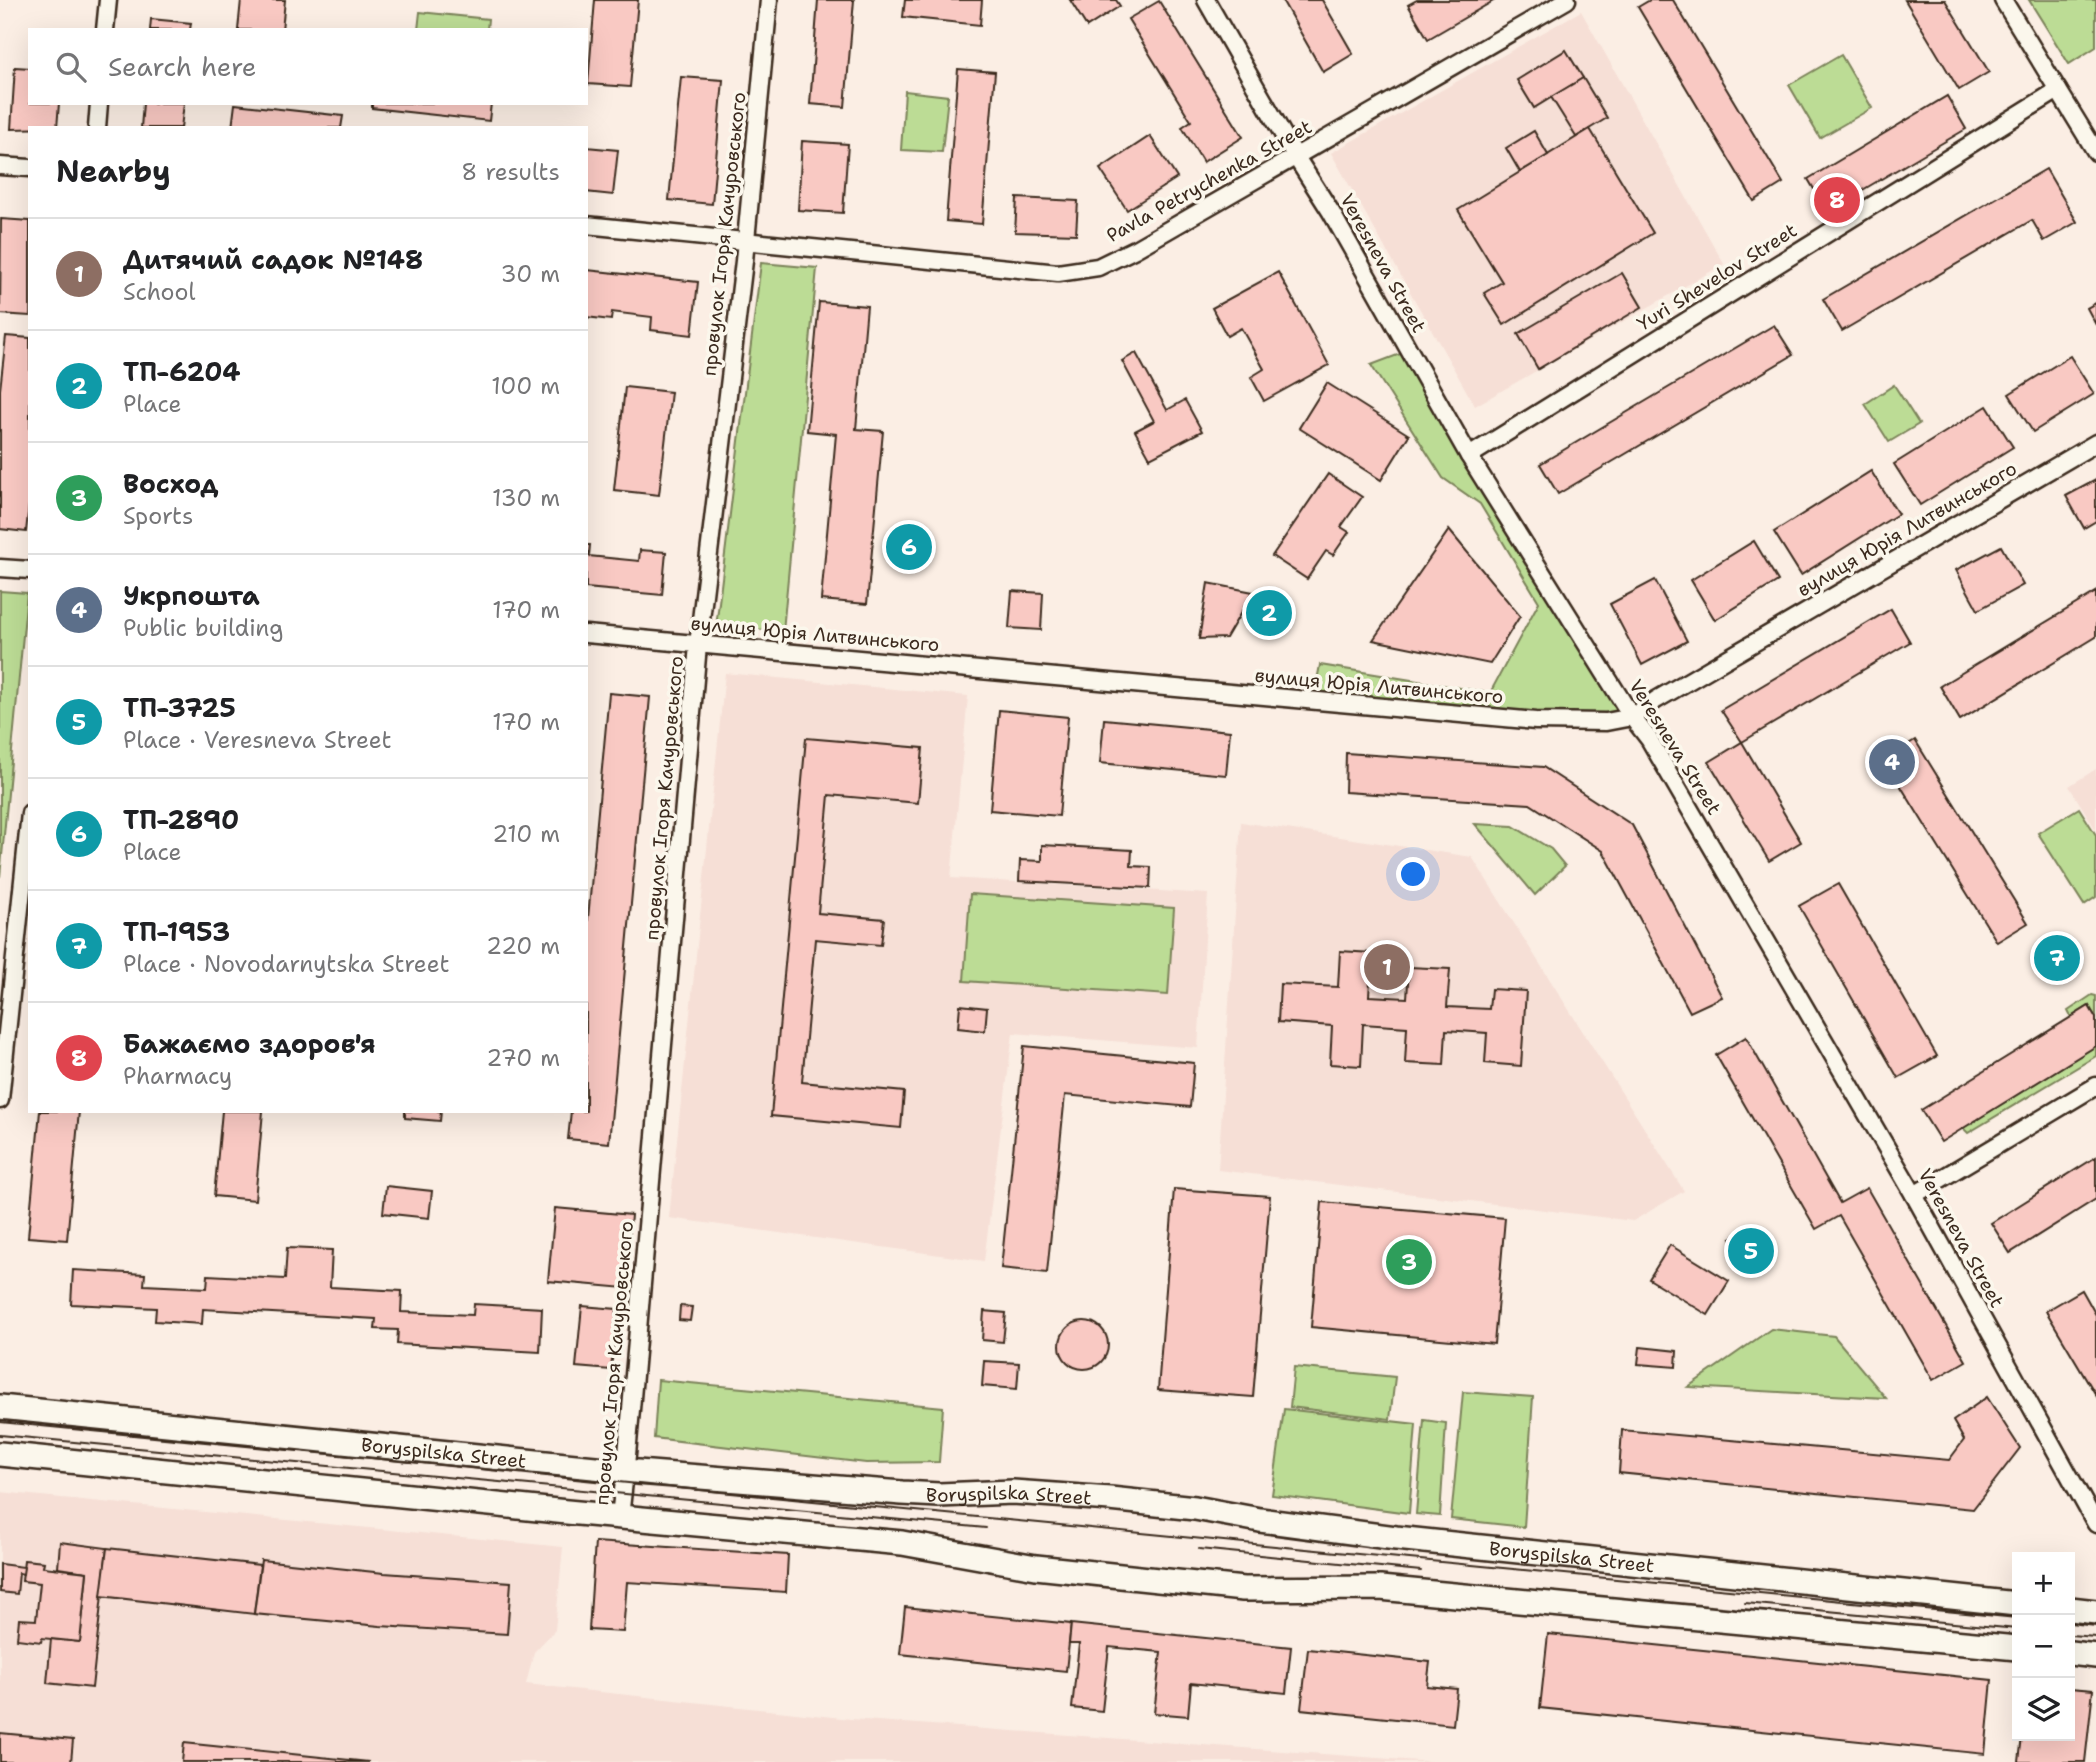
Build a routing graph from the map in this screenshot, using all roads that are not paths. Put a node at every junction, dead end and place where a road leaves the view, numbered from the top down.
1 (108, 0) edge
2 (769, 0) edge
3 (1206, 0) edge
4 (1567, 0) edge
5 (2003, 0) edge
6 (105, 28) edge
7 (2058, 90) junction
8 (99, 105) edge
9 (97, 126) edge
10 (2096, 152) edge
11 (1296, 157) junction
12 (0, 166) edge
13 (28, 168) edge
14 (588, 225) edge
15 (745, 242) junction
16 (2096, 443) edge
17 (1469, 456) junction
18 (0, 568) edge
19 (28, 570) edge
20 (588, 634) edge
21 (698, 645) junction
22 (1632, 717) junction
23 (28, 832) edge
24 (2096, 1087) edge
25 (0, 1100) edge
26 (1914, 1195) junction
27 (0, 1407) edge
28 (0, 1454) edge
29 (625, 1471) junction
30 (620, 1517) junction
31 (2096, 1524) edge
32 (2012, 1603) edge
33 (2075, 1610) edge
34 (2096, 1612) edge
35 (2012, 1648) edge
36 (2075, 1654) edge
37 (2096, 1656) edge

1 - 6 street
2 - 15 street, провулок Ігоря Качуровського
3 - 11 street, Veresneva Street
4 - 11 street, Pavla Petrychenka Street
5 - 7 street
7 - 10 street
7 - 17 street, Yuri Shevelov Street
8 - 9 street
11 - 15 street, Pavla Petrychenka Street
11 - 17 street, Veresneva Street
12 - 13 street
14 - 15 street, Pavla Petrychenka Street
15 - 21 street, провулок Ігоря Качуровського
16 - 22 street, вулиця Юрія Литвинського
17 - 22 street, Veresneva Street
18 - 19 street
20 - 21 street, вулиця Юрія Литвинського
21 - 22 street, вулиця Юрія Литвинського
21 - 29 street, провулок Ігоря Качуровського
22 - 26 street, Veresneva Street
23 - 25 street
24 - 26 street
26 - 31 street, Veresneva Street
27 - 29 main road, Boryspilska Street
28 - 30 main road
29 - 30 street, провулок Ігоря Качуровського
29 - 32 main road, Boryspilska Street
30 - 35 main road
33 - 34 main road
36 - 37 main road

